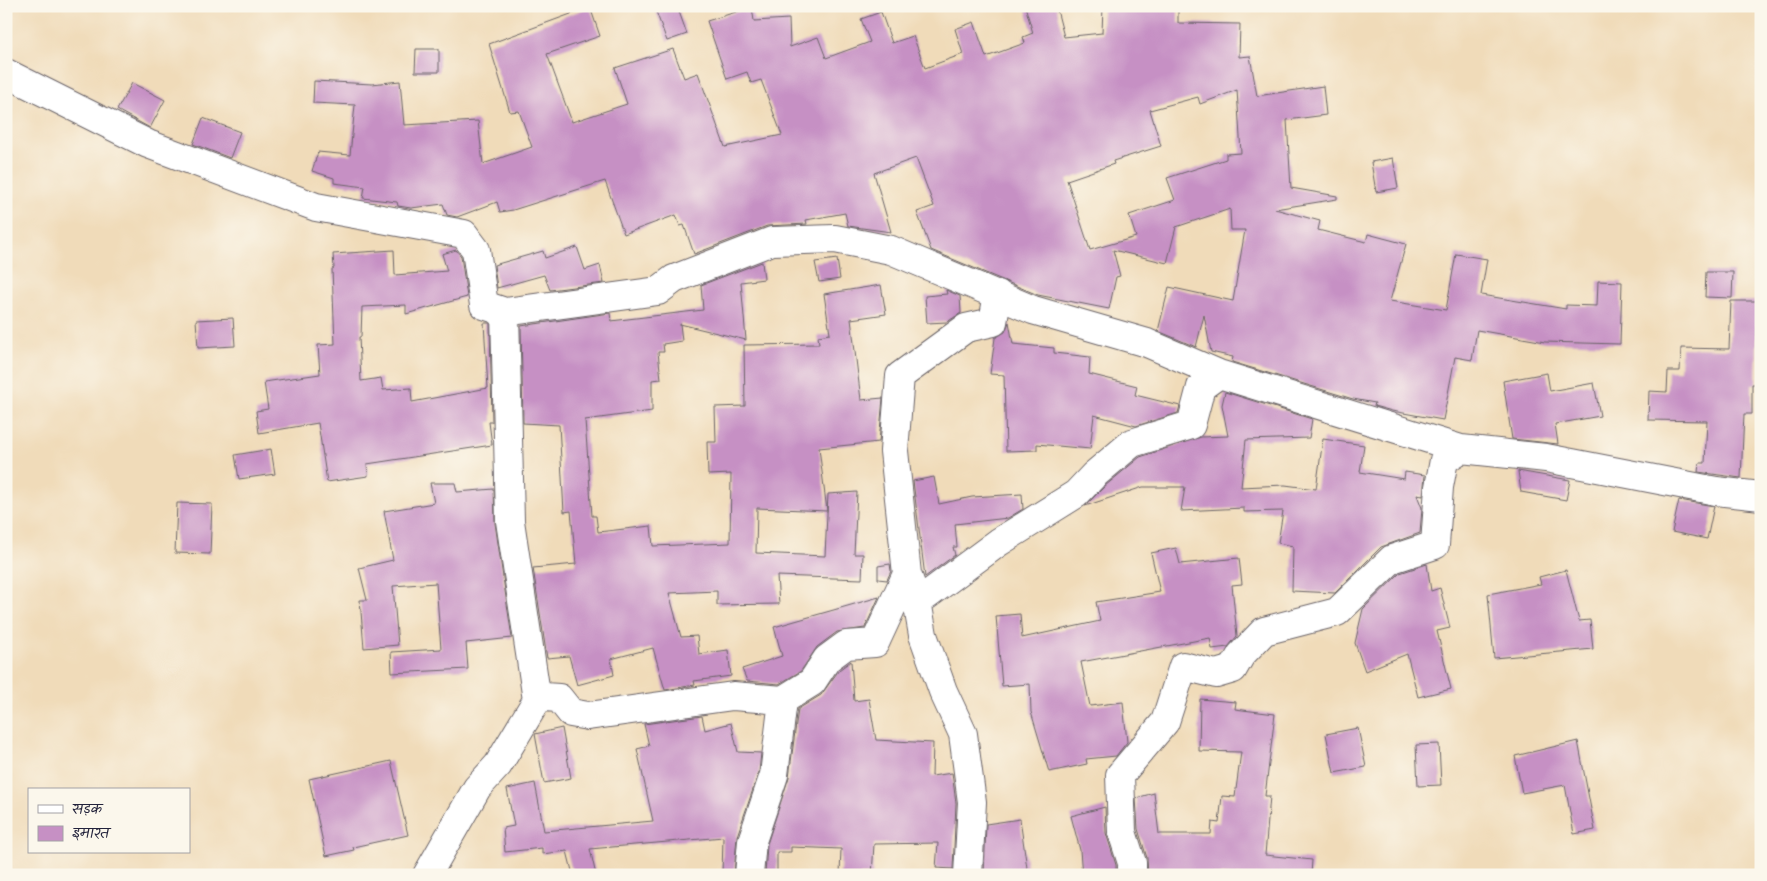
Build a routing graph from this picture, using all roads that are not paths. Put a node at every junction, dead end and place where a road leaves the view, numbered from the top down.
1 (6, 73) edge
2 (998, 294) junction
3 (505, 312) junction
4 (1219, 374) junction
5 (1461, 449) junction
6 (1761, 496) edge
7 (907, 574) junction
8 (918, 600) junction
9 (537, 700) junction
10 (783, 700) junction
11 (427, 875) edge
12 (750, 875) edge
13 (968, 875) edge
14 (1132, 875) edge

1 - 3 street
2 - 3 street
2 - 4 street
2 - 7 street
3 - 9 street
4 - 5 street
4 - 8 street
5 - 6 street
5 - 14 street
7 - 8 street
7 - 10 street
8 - 13 street
9 - 10 street
9 - 11 street
10 - 12 street

